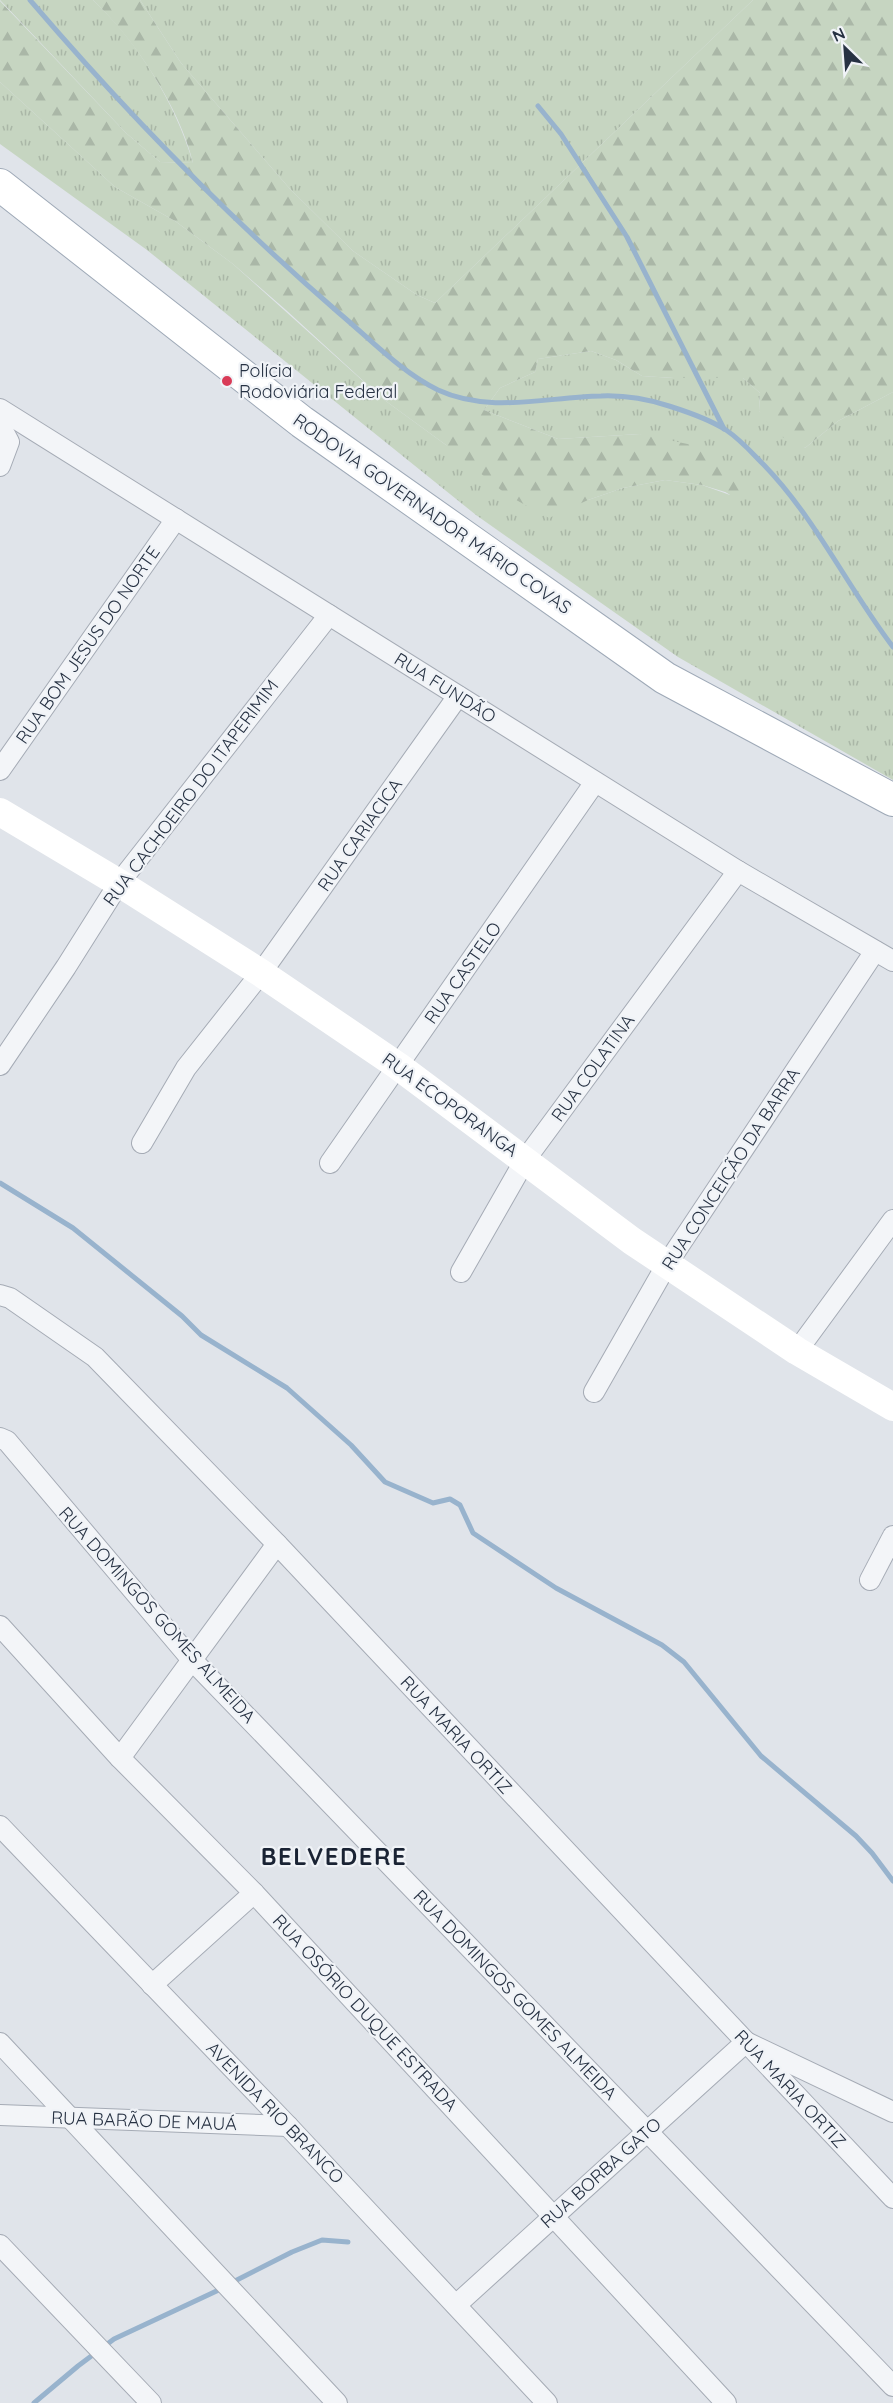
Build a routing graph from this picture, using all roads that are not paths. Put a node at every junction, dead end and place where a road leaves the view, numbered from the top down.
1 (0, 185) edge
2 (0, 409) edge
3 (0, 425) edge
4 (0, 466) edge
5 (176, 519) junction
6 (329, 615) junction
7 (458, 696) junction
8 (0, 770) edge
9 (595, 782) junction
10 (893, 800) edge
11 (0, 812) edge
12 (738, 871) junction
13 (119, 883) junction
14 (875, 951) junction
15 (893, 962) edge
16 (261, 973) junction
17 (0, 1065) edge
18 (398, 1066) junction
19 (142, 1143) dead end
20 (525, 1160) junction
21 (330, 1163) dead end
22 (893, 1220) edge
23 (667, 1264) junction
24 (461, 1272) dead end
25 (0, 1295) edge
26 (797, 1351) junction
27 (594, 1392) dead end
28 (893, 1407) edge
29 (0, 1438) edge
30 (893, 1536) edge
31 (277, 1545) junction
32 (870, 1580) dead end
33 (0, 1626) edge
34 (192, 1660) junction
35 (120, 1758) junction
36 (0, 1826) edge
37 (254, 1893) junction
38 (153, 1985) junction
39 (746, 2042) junction
40 (0, 2043) edge
41 (893, 2112) edge
42 (0, 2115) edge
43 (71, 2118) junction
44 (288, 2126) junction
45 (647, 2131) junction
46 (893, 2198) edge
47 (553, 2216) junction
48 (0, 2245) edge
49 (456, 2305) junction
50 (893, 2386) edge
51 (151, 2403) edge
52 (337, 2403) edge
53 (547, 2403) edge
54 (726, 2403) edge

1 - 10 main road, RODOVIA GOVERNADOR MÁRIO COVAS
2 - 5 street, RUA FUNDÃO
3 - 4 street
5 - 6 street, RUA FUNDÃO
5 - 8 street, RUA BOM JESUS DO NORTE
6 - 7 street, RUA FUNDÃO
6 - 13 street, RUA CACHOEIRO DO ITAPERIMIM
7 - 9 street, RUA FUNDÃO
7 - 16 street, RUA CARIACICA
9 - 12 street, RUA FUNDÃO
9 - 18 street, RUA CASTELO
11 - 13 street, RUA ECOPORANGA
12 - 14 street, RUA FUNDÃO
12 - 20 street, RUA COLATINA
13 - 16 street, RUA ECOPORANGA
13 - 17 street, RUA CACHOEIRO DO ITAPERIMIM
14 - 15 street, RUA FUNDÃO
14 - 23 street, RUA CONCEIÇÃO DA BARRA
16 - 18 street, RUA ECOPORANGA
16 - 19 street, RUA CARIACICA
18 - 20 street, RUA ECOPORANGA
18 - 21 street, RUA CASTELO
20 - 23 street, RUA ECOPORANGA
20 - 24 street, RUA COLATINA
22 - 26 street
23 - 26 street, RUA ECOPORANGA
23 - 27 street, RUA CONCEIÇÃO DA BARRA
25 - 31 street, RUA MARIA ORTIZ
26 - 28 street, RUA ECOPORANGA
29 - 34 street, RUA DOMINGOS GOMES ALMEIDA
30 - 32 street
31 - 34 street
31 - 39 street, RUA MARIA ORTIZ
33 - 35 street, RUA OSÓRIO DUQUE ESTRADA
34 - 35 street
34 - 45 street, RUA DOMINGOS GOMES ALMEIDA
35 - 37 street, RUA OSÓRIO DUQUE ESTRADA
36 - 38 street, AVENIDA RIO BRANCO
37 - 38 street
37 - 47 street, RUA OSÓRIO DUQUE ESTRADA
38 - 44 street, AVENIDA RIO BRANCO
39 - 41 street
39 - 45 street, RUA BORBA GATO
39 - 46 street, RUA MARIA ORTIZ
40 - 43 street
42 - 43 street, RUA BARÃO DE MAUÁ
43 - 44 street, RUA BARÃO DE MAUÁ
43 - 52 street
44 - 49 street, AVENIDA RIO BRANCO
45 - 47 street, RUA BORBA GATO
45 - 50 street, RUA DOMINGOS GOMES ALMEIDA
47 - 49 street, RUA BORBA GATO
47 - 54 street, RUA OSÓRIO DUQUE ESTRADA
48 - 51 street
49 - 53 street, AVENIDA RIO BRANCO

